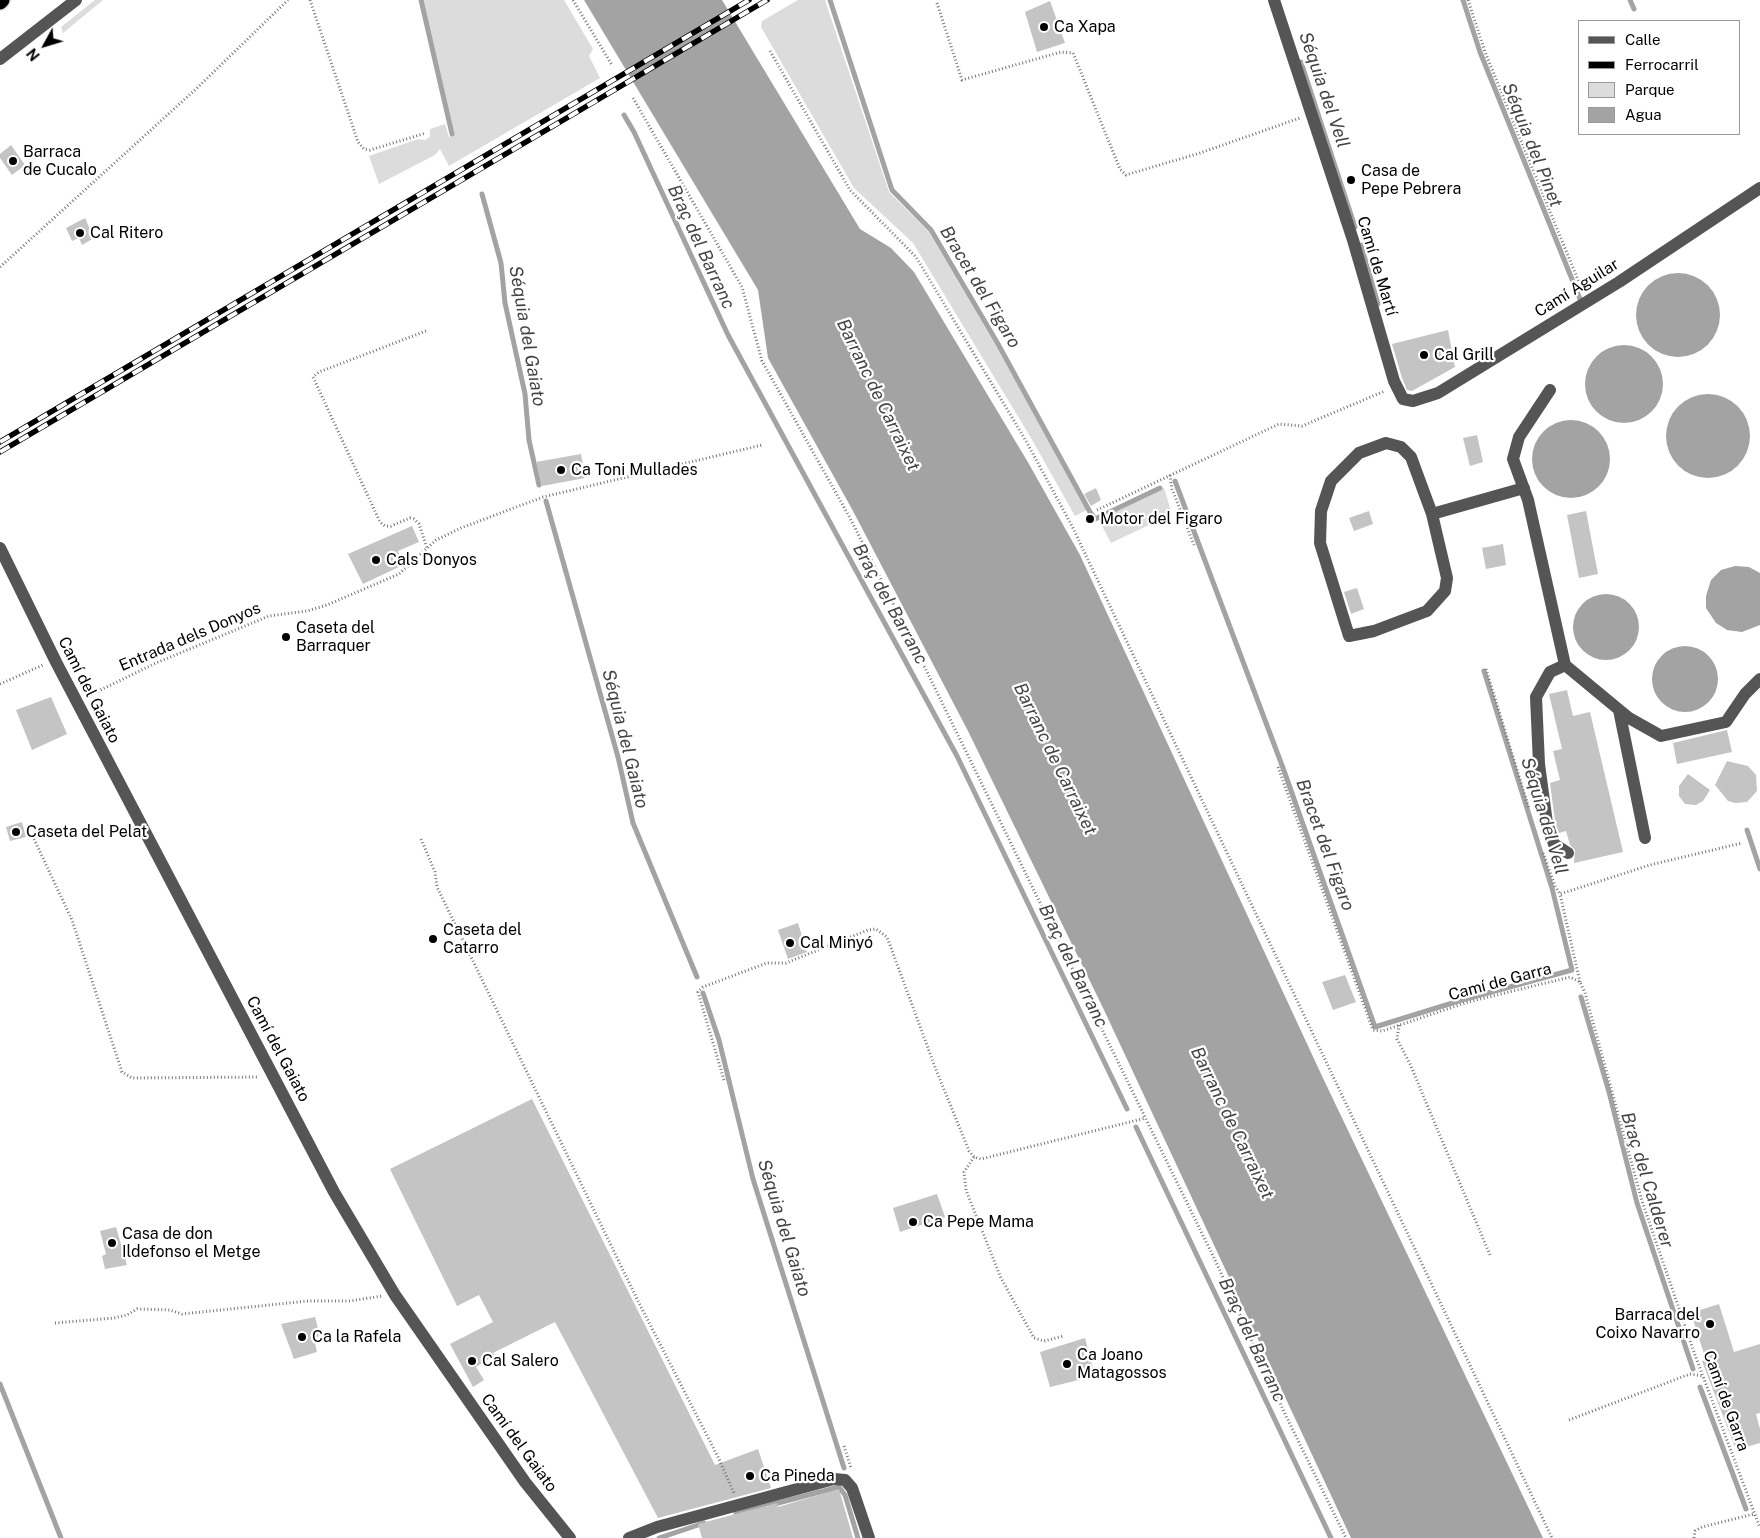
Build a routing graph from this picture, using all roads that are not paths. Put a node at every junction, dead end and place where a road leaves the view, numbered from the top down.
1 (76, 0) edge
2 (1274, 0) edge
3 (0, 59) edge
4 (1760, 188) edge
5 (1550, 390) dead end
6 (1403, 399) joint
7 (1524, 488) junction
8 (1432, 514) junction
9 (0, 548) edge
10 (1565, 665) junction
11 (1760, 679) edge
12 (1619, 710) junction
13 (1645, 838) dead end
14 (1568, 853) dead end
15 (570, 1538) edge
16 (629, 1538) edge
17 (868, 1538) edge

1 - 3 street
2 - 6 street, Camí de Martí
4 - 6 street, Camí Aguilar
5 - 7 street
7 - 8 street
7 - 10 street
8 - 8 street
9 - 15 street, Camí del Gaiato
10 - 12 street
10 - 14 street
11 - 12 street
12 - 13 street
16 - 17 street

